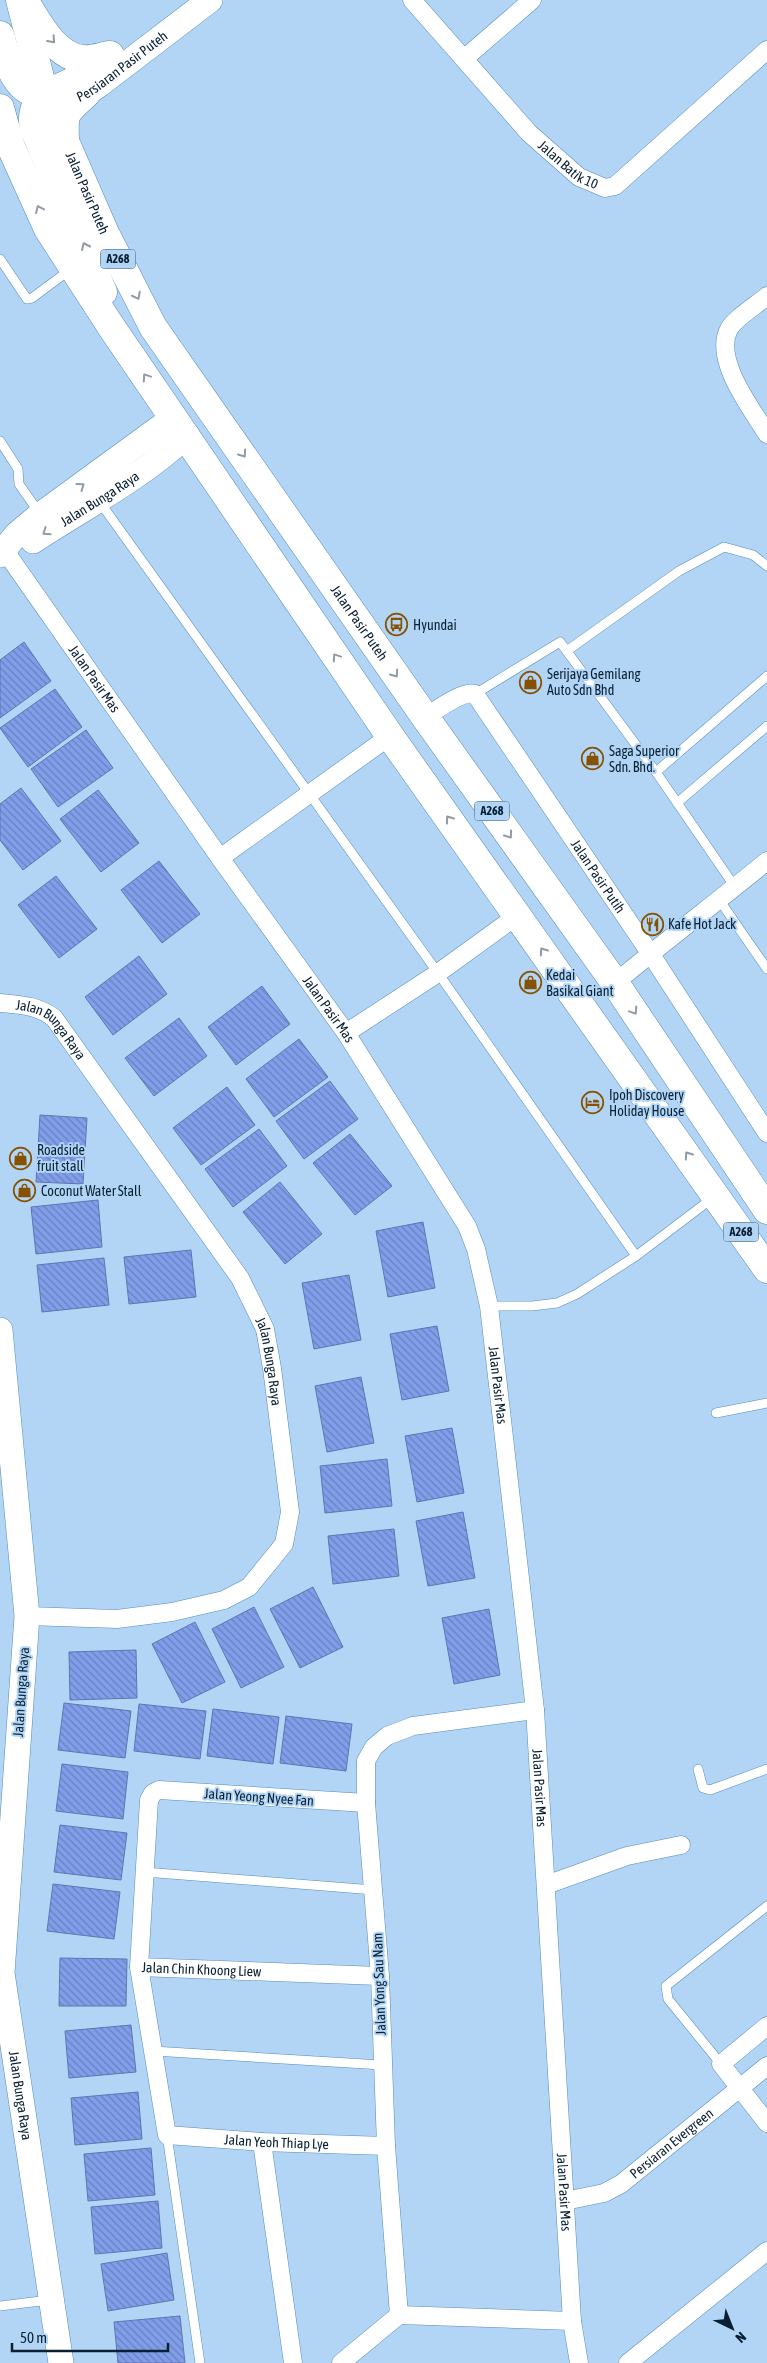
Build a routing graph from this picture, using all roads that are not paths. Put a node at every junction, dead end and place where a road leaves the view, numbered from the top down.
1 (20, 0) edge
2 (24, 0) edge
3 (186, 0) edge
4 (210, 0) edge
5 (412, 0) edge
6 (532, 0) edge
7 (0, 35) edge
8 (767, 50) edge
9 (110, 55) junction
10 (465, 58) junction
11 (44, 93) junction
12 (86, 94) junction
13 (0, 108) edge
14 (65, 142) junction
15 (0, 259) edge
16 (74, 267) junction
17 (767, 296) edge
18 (110, 325) junction
19 (153, 326) junction
20 (215, 414) junction
21 (183, 423) junction
22 (767, 434) edge
23 (0, 441) edge
24 (99, 501) junction
25 (40, 515) junction
26 (3, 553) edge
27 (767, 566) edge
28 (568, 650) junction
29 (767, 676) edge
30 (475, 694) junction
31 (425, 717) junction
32 (767, 726) edge
33 (390, 736) junction
34 (656, 772) junction
35 (309, 793) junction
36 (677, 803) junction
37 (220, 858) junction
38 (767, 861) edge
39 (735, 887) junction
40 (720, 901) junction
41 (518, 915) junction
42 (650, 953) junction
43 (767, 969) edge
44 (438, 973) junction
45 (615, 983) junction
46 (0, 1003) edge
47 (346, 1033) junction
48 (767, 1133) edge
49 (716, 1195) junction
50 (767, 1210) edge
51 (636, 1256) junction
52 (767, 1269) edge
53 (489, 1306) junction
54 (0, 1336) edge
55 (767, 1403) edge
56 (716, 1412) dead end
57 (27, 1616) junction
58 (535, 1710) junction
59 (698, 1769) dead end
60 (767, 1769) edge
61 (153, 1793) joint
62 (366, 1803) junction
63 (681, 1845) dead end
64 (144, 1872) junction
65 (546, 1886) junction
66 (375, 1890) junction
67 (767, 1906) edge
68 (139, 1967) junction
69 (1, 1974) edge
70 (380, 1976) junction
71 (767, 2026) edge
72 (153, 2052) junction
73 (721, 2064) junction
74 (382, 2065) junction
75 (767, 2066) edge
76 (740, 2088) junction
77 (767, 2123) edge
78 (167, 2135) junction
79 (262, 2142) junction
80 (386, 2146) junction
81 (565, 2201) junction
82 (767, 2251) edge
83 (52, 2299) junction
84 (0, 2306) edge
85 (399, 2315) junction
86 (572, 2321) junction
87 (61, 2363) edge
88 (200, 2363) edge
89 (292, 2363) edge
90 (341, 2363) edge
91 (580, 2363) edge
92 (628, 2363) edge

1 - 11 main road, Jalan Pasir Puteh / A268
2 -> 9 main road
3 - 9 main road, Persiaran Pasir Puteh
4 - 12 main road, Persiaran Pasir Puteh
5 - 10 street, Jalan Batik 10
6 - 10 street
7 - 11 main road
8 - 10 street, Jalan Batik 10
9 - 11 main road, Persiaran Pasir Puteh
11 - 12 main road, Persiaran Pasir Puteh
11 - 14 main road, Jalan Pasir Puteh / A268
18 -> 11 main road
12 - 14 main road
16 -> 13 main road, A268
14 -> 19 main road, Jalan Pasir Puteh / A268
15 - 16 lane
16 - 18 main road, A268
17 - 22 street
21 -> 18 main road, A268
19 - 20 main road, Jalan Pasir Puteh / A268
19 - 21 main road
20 - 21 main road
20 -> 31 main road, Jalan Pasir Puteh / A268
21 - 24 main road, Jalan Bunga Raya
25 -> 21 main road, Jalan Bunga Raya
33 -> 21 main road, A268
23 - 25 lane
24 -> 26 main road, Jalan Bunga Raya
24 - 35 lane
25 - 26 main road, Jalan Bunga Raya
26 - 37 street, Jalan Pasir Mas
27 - 28 lane
28 - 30 lane
28 - 34 lane
29 - 34 lane
30 - 31 street
30 - 42 street, Jalan Pasir Putih
31 -> 45 main road, Jalan Pasir Puteh / A268
32 - 36 lane
33 - 35 street
41 -> 33 main road, A268
34 - 36 lane
35 - 37 street
35 - 44 lane
36 - 39 lane
37 - 47 street, Jalan Pasir Mas
38 - 39 street
39 - 40 street
40 - 42 street
40 - 43 lane
41 - 44 street
49 -> 41 main road, A268
42 - 45 street
42 - 48 street, Jalan Pasir Putih
44 - 47 street
44 - 51 lane
45 -> 50 main road, Jalan Pasir Puteh / A268
46 - 57 street, Jalan Bunga Raya
47 - 53 street, Jalan Pasir Mas
49 - 51 lane
49 - 52 main road, A268
51 - 53 lane
53 - 58 street, Jalan Pasir Mas
54 - 57 main road, Jalan Bunga Raya
55 - 56 lane
57 - 69 main road, Jalan Bunga Raya
58 - 62 street, Jalan Yong Sau Nam
58 - 65 street, Jalan Pasir Mas
59 - 60 lane
61 - 62 street, Jalan Yeong Nyee Fan
61 - 64 street, Jalan Chin Khoong Liew
62 - 66 street, Jalan Yong Sau Nam
63 - 65 street
64 - 66 lane
64 - 68 street, Jalan Chin Khoong Liew
65 - 81 street, Jalan Pasir Mas
66 - 70 street, Jalan Yong Sau Nam
67 - 73 lane
68 - 70 street, Jalan Chin Khoong Liew
68 - 72 street
69 - 83 main road, Jalan Bunga Raya
70 - 74 street, Jalan Yong Sau Nam
71 - 73 street
72 - 74 lane
72 - 78 street
73 - 76 street
74 - 80 street, Jalan Yong Sau Nam
75 - 76 street, Persiaran Evergreen
76 - 77 street
76 - 81 street, Persiaran Evergreen
78 - 79 street, Jalan Yeoh Thiap Lye
78 - 88 lane
79 - 80 street, Jalan Yeoh Thiap Lye
79 - 89 street
80 - 85 street, Jalan Yong Sau Nam
81 - 86 street, Jalan Pasir Mas
82 - 92 street
83 - 84 lane
83 - 87 main road, Jalan Bunga Raya
85 - 86 street
85 - 90 street
86 - 91 street, Jalan Pasir Mas

